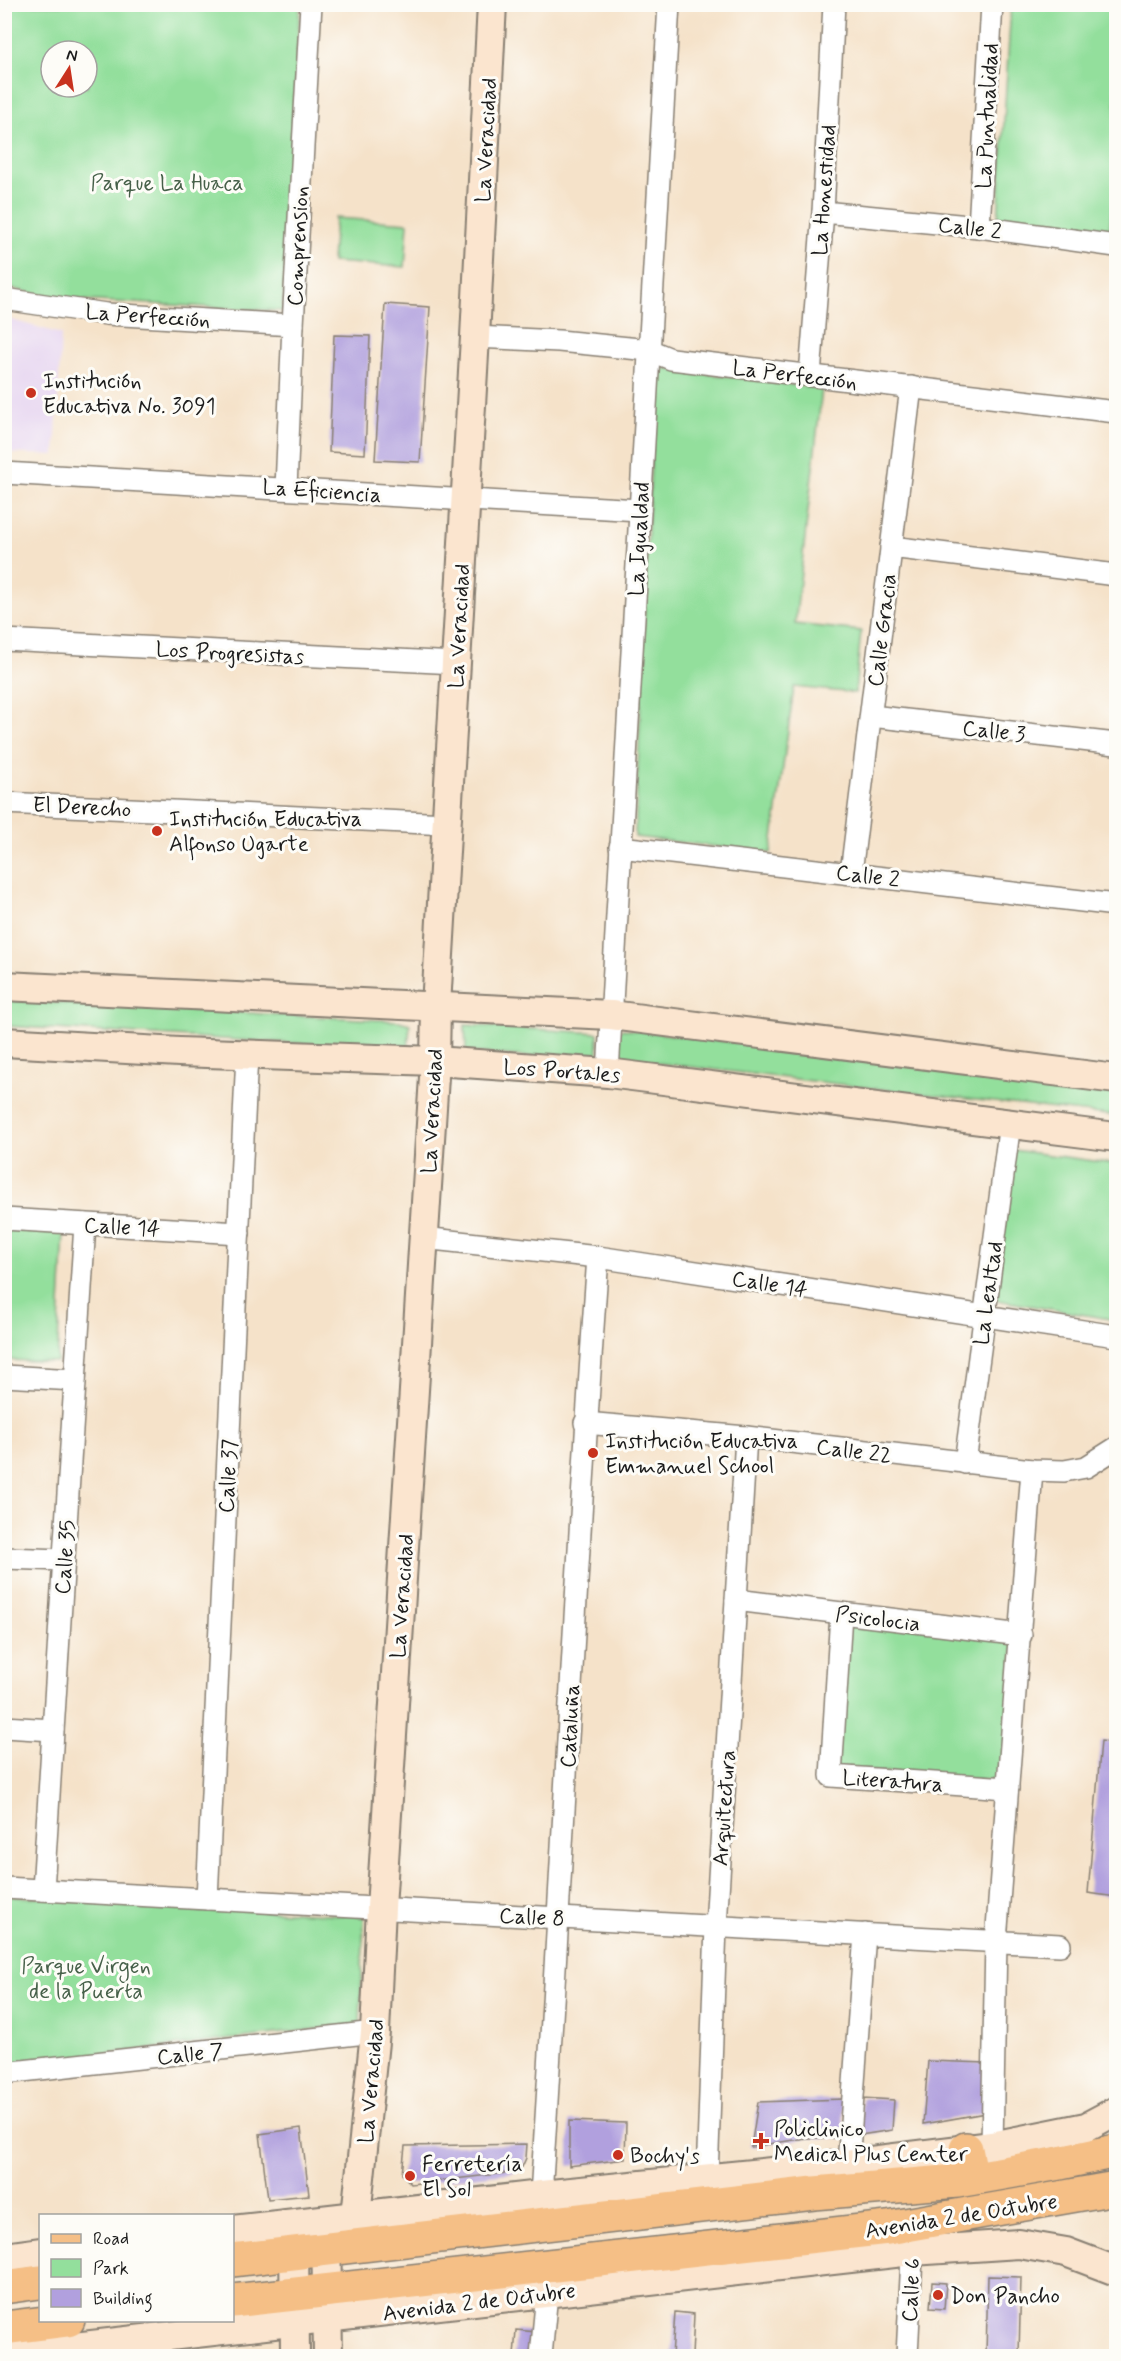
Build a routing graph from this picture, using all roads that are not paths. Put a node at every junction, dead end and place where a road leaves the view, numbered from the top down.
1 (311, 4) edge
2 (492, 4) edge
3 (669, 4) edge
4 (834, 4) edge
5 (992, 4) edge
6 (823, 212) junction
7 (979, 227) junction
8 (1116, 246) edge
9 (4, 299) edge
10 (293, 325) junction
11 (475, 337) junction
12 (649, 350) junction
13 (810, 375) junction
14 (911, 387) junction
15 (1116, 412) edge
16 (4, 473) edge
17 (286, 488) junction
18 (466, 498) junction
19 (640, 510) junction
20 (891, 547) junction
21 (1116, 575) edge
22 (4, 640) edge
23 (456, 663) junction
24 (871, 716) junction
25 (1116, 744) edge
26 (4, 803) edge
27 (447, 824) junction
28 (620, 847) junction
29 (851, 873) junction
30 (1116, 905) edge
31 (4, 986) edge
32 (436, 1006) junction
33 (611, 1015) junction
34 (4, 1042) edge
35 (247, 1054) junction
36 (435, 1061) junction
37 (608, 1072) junction
38 (1116, 1079) edge
39 (1010, 1123) junction
40 (1116, 1137) edge
41 (4, 1219) edge
42 (86, 1224) junction
43 (239, 1233) junction
44 (423, 1238) junction
45 (598, 1257) junction
46 (983, 1316) junction
47 (1116, 1336) edge
48 (4, 1376) edge
49 (75, 1380) junction
50 (585, 1423) junction
51 (746, 1437) junction
52 (1116, 1448) edge
53 (965, 1462) junction
54 (1032, 1470) junction
55 (4, 1558) edge
56 (64, 1560) junction
57 (736, 1600) junction
58 (841, 1613) junction
59 (1021, 1635) junction
60 (4, 1726) edge
61 (53, 1730) junction
62 (1008, 1788) junction
63 (4, 1888) edge
64 (43, 1890) junction
65 (207, 1899) junction
66 (381, 1908) junction
67 (559, 1918) junction
68 (716, 1926) junction
69 (864, 1934) junction
70 (996, 1941) junction
71 (1060, 1945) dead end
72 (375, 2032) junction
73 (4, 2073) edge
74 (1116, 2111) edge
75 (1116, 2151) edge
76 (977, 2158) junction
77 (848, 2164) junction
78 (707, 2178) junction
79 (1116, 2188) edge
80 (541, 2194) junction
81 (356, 2216) junction
82 (234, 2230) edge
83 (310, 2236) junction
84 (913, 2238) junction
85 (39, 2252) edge
86 (4, 2257) edge
87 (234, 2259) edge
88 (1116, 2271) edge
89 (39, 2282) edge
90 (4, 2287) edge
91 (547, 2293) junction
92 (234, 2301) edge
93 (328, 2304) junction
94 (296, 2308) junction
95 (234, 2318) edge
96 (52, 2322) edge
97 (209, 2322) edge
98 (4, 2328) edge
99 (4, 2355) edge
100 (295, 2356) edge
101 (328, 2356) edge
102 (541, 2356) edge
103 (907, 2356) edge

1 - 10 street, Comprension
2 - 11 street, La Veracidad
3 - 12 street, La Igualdad
4 - 6 street, La Honestidad
5 - 7 street, La Puntualidad
6 - 7 street, Calle 2
6 - 13 street, La Honestidad
7 - 8 street, Calle 2
9 - 10 street, La Perfección
10 - 17 street, Comprension
11 - 12 street, La Perfección
11 - 18 street, La Veracidad
12 - 13 street, La Perfección
12 - 19 street, La Igualdad
13 - 14 street, La Perfección
14 - 15 street, La Perfección
14 - 20 street, Calle Gracia
16 - 17 street, La Eficiencia
17 - 18 street, La Eficiencia
18 - 19 street, La Eficiencia
18 - 23 street, La Veracidad
19 - 28 street, La Igualdad
20 - 21 street
20 - 24 street, Calle Gracia
22 - 23 street, Los Progresistas
23 - 27 street, La Veracidad
24 - 25 street, Calle 3
24 - 29 street, Calle Gracia
26 - 27 street, El Derecho
27 - 32 street, La Veracidad
28 - 29 street, Calle 2
28 - 33 street, La Igualdad
29 - 30 street, Calle 2
31 - 32 street
32 - 33 street
32 - 36 street, La Veracidad
33 - 37 street, La Igualdad
33 - 38 street
34 - 35 street, Los Portales
35 - 36 street, Los Portales
35 - 43 street, Calle 37
36 - 37 street, Los Portales
36 - 44 street, La Veracidad
37 - 39 street, Los Portales
39 - 40 street, Los Portales
39 - 46 street, La Lealtad
41 - 42 street, Calle 14
42 - 43 street, Calle 14
42 - 49 street, Calle 35
43 - 65 street, Calle 37
44 - 45 street, Calle 14
44 - 66 street, La Veracidad
45 - 46 street, Calle 14
45 - 50 street, Cataluña
46 - 47 street, Calle 14
46 - 53 street, La Lealtad
48 - 49 street
49 - 56 street, Calle 35
50 - 51 street, Calle 22
50 - 67 street, Cataluña
51 - 53 street, Calle 22
51 - 57 street, Arquitectura
52 - 54 street, Calle 22
53 - 54 street, Calle 22
54 - 59 street
55 - 56 street
56 - 61 street, Calle 35
57 - 58 street, Psicolocia
57 - 68 street, Arquitectura
58 - 59 street, Psicolocia
58 - 62 street, Literatura
59 - 62 street
60 - 61 street
61 - 64 street, Calle 35
62 - 70 street
63 - 64 street, Calle 8
64 - 65 street, Calle 8
65 - 66 street, Calle 8
66 - 67 street, Calle 8
66 - 72 street, La Veracidad
67 - 68 street, Calle 8
67 - 80 street, Cataluña
68 - 69 street, Calle 8
68 - 78 street, Arquitectura
69 - 70 street, Calle 8
69 - 77 street
70 - 71 street, Calle 8
70 - 76 street
72 - 73 street, Calle 7
72 - 81 street, La Veracidad
74 - 76 street, Avenida 2 de Octubre
75 - 76 main road, Avenida 2 de Octubre
76 - 77 street, Avenida 2 de Octubre
76 - 83 main road, Avenida 2 de Octubre
77 - 78 street, Avenida 2 de Octubre
78 - 80 street, Avenida 2 de Octubre
79 - 84 main road, Avenida 2 de Octubre
80 - 81 street, Avenida 2 de Octubre
81 - 83 street, Avenida 2 de Octubre
82 - 83 street, Avenida 2 de Octubre
83 - 87 main road, Avenida 2 de Octubre
83 - 93 street
83 - 94 street
84 - 88 street, Avenida 2 de Octubre
84 - 91 street, Avenida 2 de Octubre
84 - 93 main road, Avenida 2 de Octubre
84 - 103 street, Calle 6
85 - 86 street
89 - 90 main road
91 - 93 street, Avenida 2 de Octubre
91 - 102 street
92 - 94 main road, Avenida 2 de Octubre
93 - 94 main road, Avenida 2 de Octubre
93 - 101 street
94 - 95 street, Avenida 2 de Octubre
94 - 100 street
96 - 98 main road
97 - 99 street, Avenida 2 de Octubre

